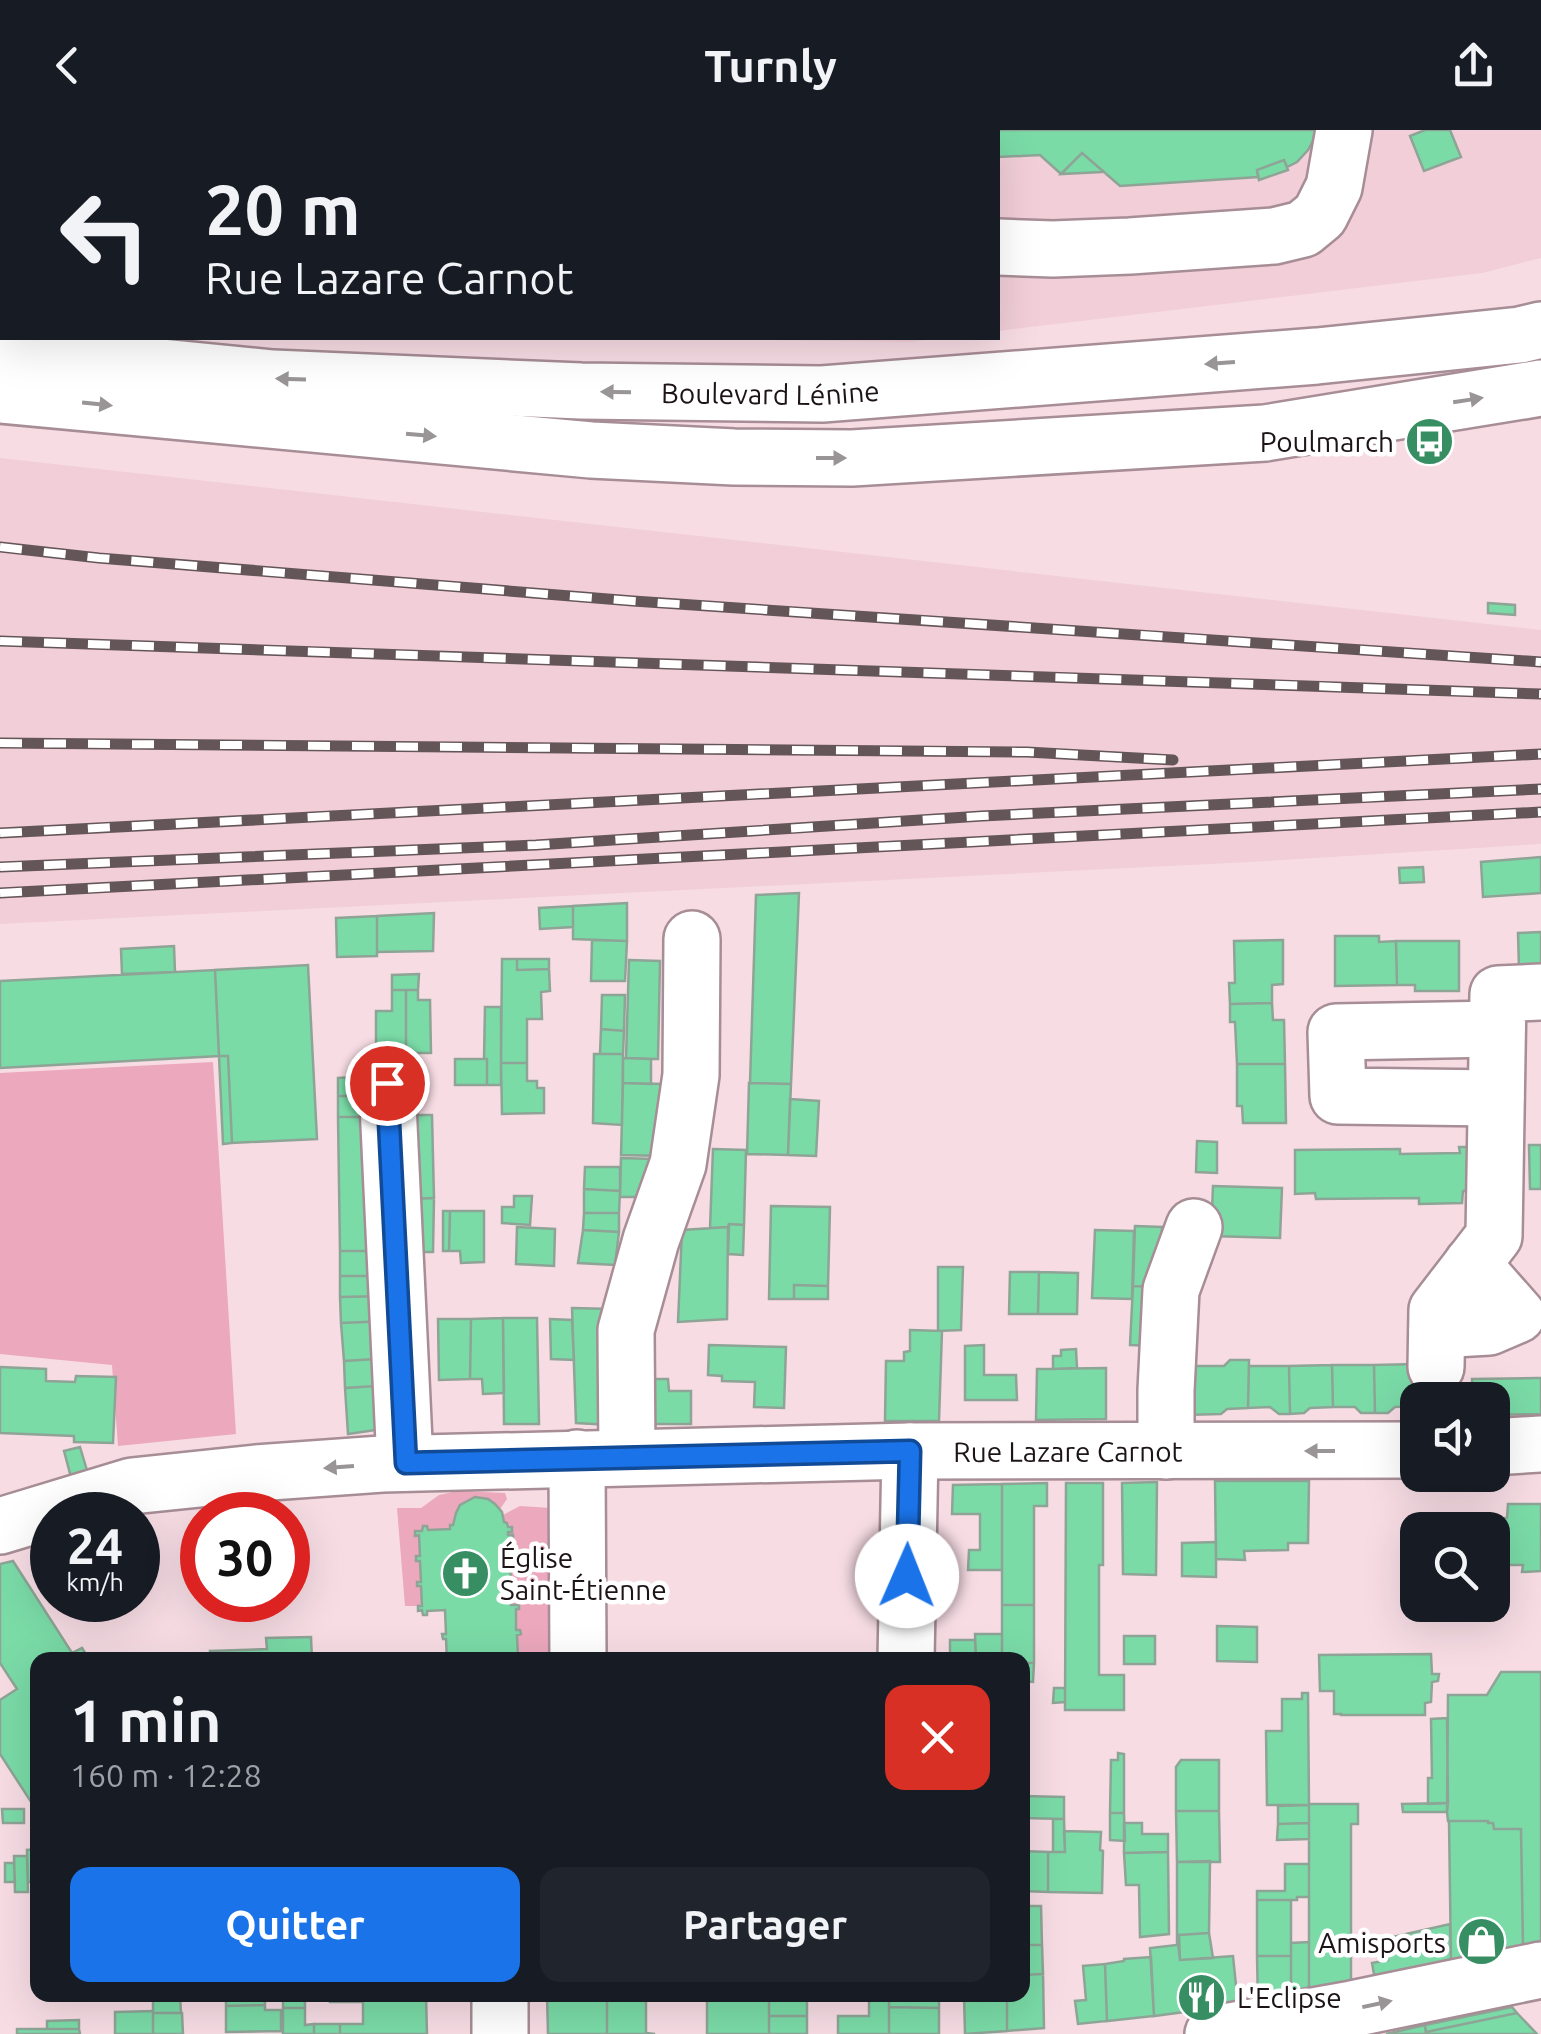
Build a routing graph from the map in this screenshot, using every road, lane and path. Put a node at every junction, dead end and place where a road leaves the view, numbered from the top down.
1 (1344, 130) edge
2 (1000, 247) edge
3 (1541, 330) edge
4 (0, 350) edge
5 (1541, 388) edge
6 (0, 395) edge
7 (692, 940) dead end
8 (1541, 992) edge
9 (1497, 1029) junction
10 (387, 1083) dead end
11 (1496, 1098) junction
12 (1194, 1228) dead end
13 (1436, 1348) dead end
14 (1541, 1444) edge
15 (1510, 1446) edge
16 (1400, 1450) edge
17 (910, 1451) junction
18 (1166, 1451) junction
19 (582, 1458) junction
20 (406, 1463) junction
21 (0, 1526) edge
22 (578, 1652) edge
23 (906, 1652) edge
24 (1541, 1970) edge
25 (500, 2002) edge
26 (500, 2034) edge
27 (1213, 2034) edge

1 - 2 street
3 -> 4 street, Boulevard Lénine
6 -> 5 street
7 - 19 street
8 - 9 street
9 - 11 street
9 - 11 street
10 - 20 street
11 - 13 street
12 - 18 street
14 - 15 street
16 -> 18 street, Rue Lazare Carnot
17 - 18 street, Rue Lazare Carnot
17 - 19 street, Rue Lazare Carnot
17 - 23 street
19 - 20 street, Rue Lazare Carnot
19 - 22 street
20 -> 21 street, Rue Lazare Carnot
27 -> 24 street
25 - 26 street

